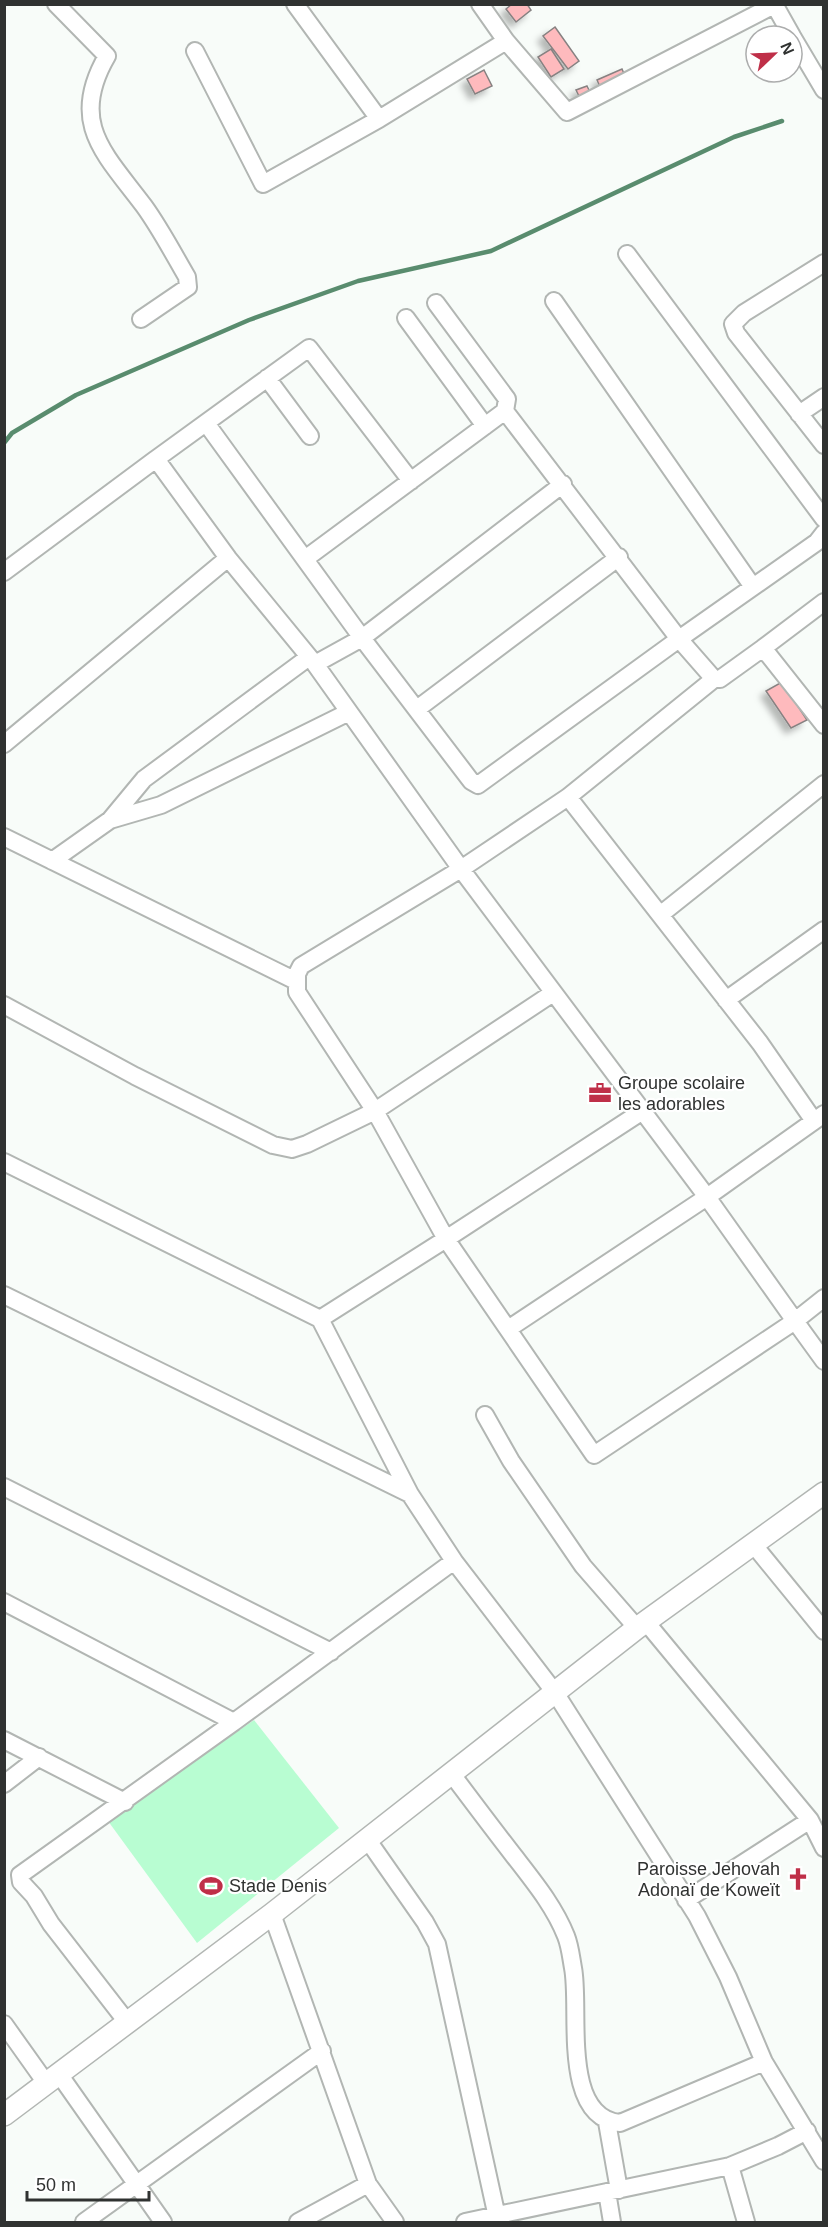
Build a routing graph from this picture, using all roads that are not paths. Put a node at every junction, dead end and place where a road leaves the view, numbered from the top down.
1 (56, 4) edge
2 (295, 4) edge
3 (480, 4) edge
4 (774, 5) edge
5 (785, 24) edge
6 (506, 41) junction
7 (195, 51) dead end
8 (804, 56) edge
9 (824, 90) edge
10 (379, 119) junction
11 (627, 254) dead end
12 (824, 262) edge
13 (554, 302) dead end
14 (436, 303) dead end
15 (406, 318) dead end
16 (141, 319) dead end
17 (267, 378) junction
18 (824, 397) edge
19 (505, 411) junction
20 (799, 414) junction
21 (206, 423) junction
22 (485, 426) junction
23 (310, 436) dead end
24 (824, 445) edge
25 (156, 459) junction
26 (411, 481) junction
27 (563, 484) junction
28 (824, 519) edge
29 (824, 533) edge
30 (618, 557) junction
31 (228, 558) junction
32 (305, 559) junction
33 (4, 572) edge
34 (753, 587) junction
35 (824, 602) edge
36 (362, 638) junction
37 (679, 639) junction
38 (763, 648) junction
39 (312, 660) junction
40 (714, 679) junction
41 (417, 709) junction
42 (349, 712) junction
43 (824, 725) edge
44 (4, 744) edge
45 (824, 784) edge
46 (568, 796) junction
47 (110, 820) junction
48 (4, 837) edge
49 (52, 861) junction
50 (461, 869) junction
51 (660, 915) junction
52 (824, 930) edge
53 (296, 981) junction
54 (553, 993) junction
55 (726, 1000) junction
56 (4, 1005) edge
57 (375, 1111) junction
58 (641, 1112) junction
59 (819, 1117) edge
60 (4, 1162) edge
61 (707, 1197) junction
62 (446, 1239) junction
63 (4, 1295) edge
64 (824, 1298) edge
65 (320, 1319) junction
66 (795, 1321) junction
67 (508, 1329) junction
68 (824, 1361) edge
69 (485, 1415) dead end
70 (4, 1487) edge
71 (824, 1493) edge
72 (410, 1494) junction
73 (753, 1544) junction
74 (454, 1561) junction
75 (4, 1602) edge
76 (642, 1625) junction
77 (824, 1631) edge
78 (331, 1652) junction
79 (556, 1694) junction
80 (234, 1722) junction
81 (4, 1740) edge
82 (39, 1757) junction
83 (451, 1773) junction
84 (4, 1784) edge
85 (125, 1802) junction
86 (810, 1820) junction
87 (366, 1839) junction
88 (824, 1848) edge
89 (686, 1900) junction
90 (272, 1914) junction
91 (127, 2022) junction
92 (4, 2024) edge
93 (322, 2051) junction
94 (764, 2062) junction
95 (53, 2078) junction
96 (4, 2115) edge
97 (608, 2122) junction
98 (807, 2131) junction
99 (824, 2161) edge
100 (730, 2166) junction
101 (368, 2184) junction
102 (136, 2186) junction
103 (613, 2191) junction
104 (497, 2220) edge
105 (84, 2223) edge
106 (163, 2223) edge
107 (298, 2223) edge
108 (395, 2223) edge
109 (465, 2223) edge
110 (612, 2223) edge
111 (746, 2223) edge

1 - 16 street
2 - 10 street
3 - 6 street
4 - 5 street
4 - 6 street
6 - 10 street
7 - 10 street
8 - 9 street
11 - 28 street
12 - 20 street
13 - 34 street
14 - 19 street
15 - 22 street
17 - 21 street
17 - 23 street
17 - 26 street
18 - 20 street
19 - 22 street
19 - 27 street
20 - 24 street
21 - 25 street
21 - 32 street
22 - 26 street
25 - 31 street
25 - 33 street
26 - 32 street
27 - 30 street
27 - 36 street
29 - 34 street
30 - 37 street
30 - 41 street
31 - 39 street
31 - 44 street
32 - 36 street
34 - 37 street
35 - 38 street
36 - 39 street
36 - 41 street
37 - 40 street
37 - 41 street
38 - 40 street
38 - 43 street
39 - 42 street
39 - 47 street
40 - 46 street
42 - 47 street
42 - 50 street
45 - 51 street
46 - 50 street
46 - 51 street
47 - 49 street
48 - 49 street
49 - 53 street
50 - 53 street
50 - 54 street
51 - 55 street
52 - 55 street
53 - 57 street
54 - 57 street
54 - 58 street
55 - 59 street
56 - 57 street
57 - 62 street
58 - 61 street
58 - 62 street
59 - 61 street
60 - 65 street
61 - 66 street
61 - 67 street
62 - 65 street
62 - 67 street
63 - 72 street
64 - 66 street
65 - 72 street
66 - 67 street
66 - 68 street
69 - 76 street
70 - 78 street
71 - 73 street
72 - 74 street
73 - 76 street
73 - 77 street
74 - 78 street
74 - 79 street
75 - 80 street
76 - 79 street
76 - 86 street
78 - 80 street
79 - 83 street
79 - 89 street
80 - 85 street
81 - 82 street
82 - 84 street
82 - 85 street
83 - 87 street
83 - 97 street
85 - 91 street
86 - 88 street
86 - 89 street
87 - 90 street
87 - 104 street
89 - 94 street
90 - 91 street
90 - 93 street
91 - 95 street
92 - 95 street
93 - 101 street
93 - 102 street
94 - 97 street
94 - 98 street
95 - 96 street
95 - 102 street
97 - 103 street
98 - 99 street
98 - 100 street
100 - 103 street
100 - 111 street
101 - 107 street
101 - 108 street
102 - 105 street
102 - 106 street
103 - 104 street
103 - 110 street
104 - 109 street

